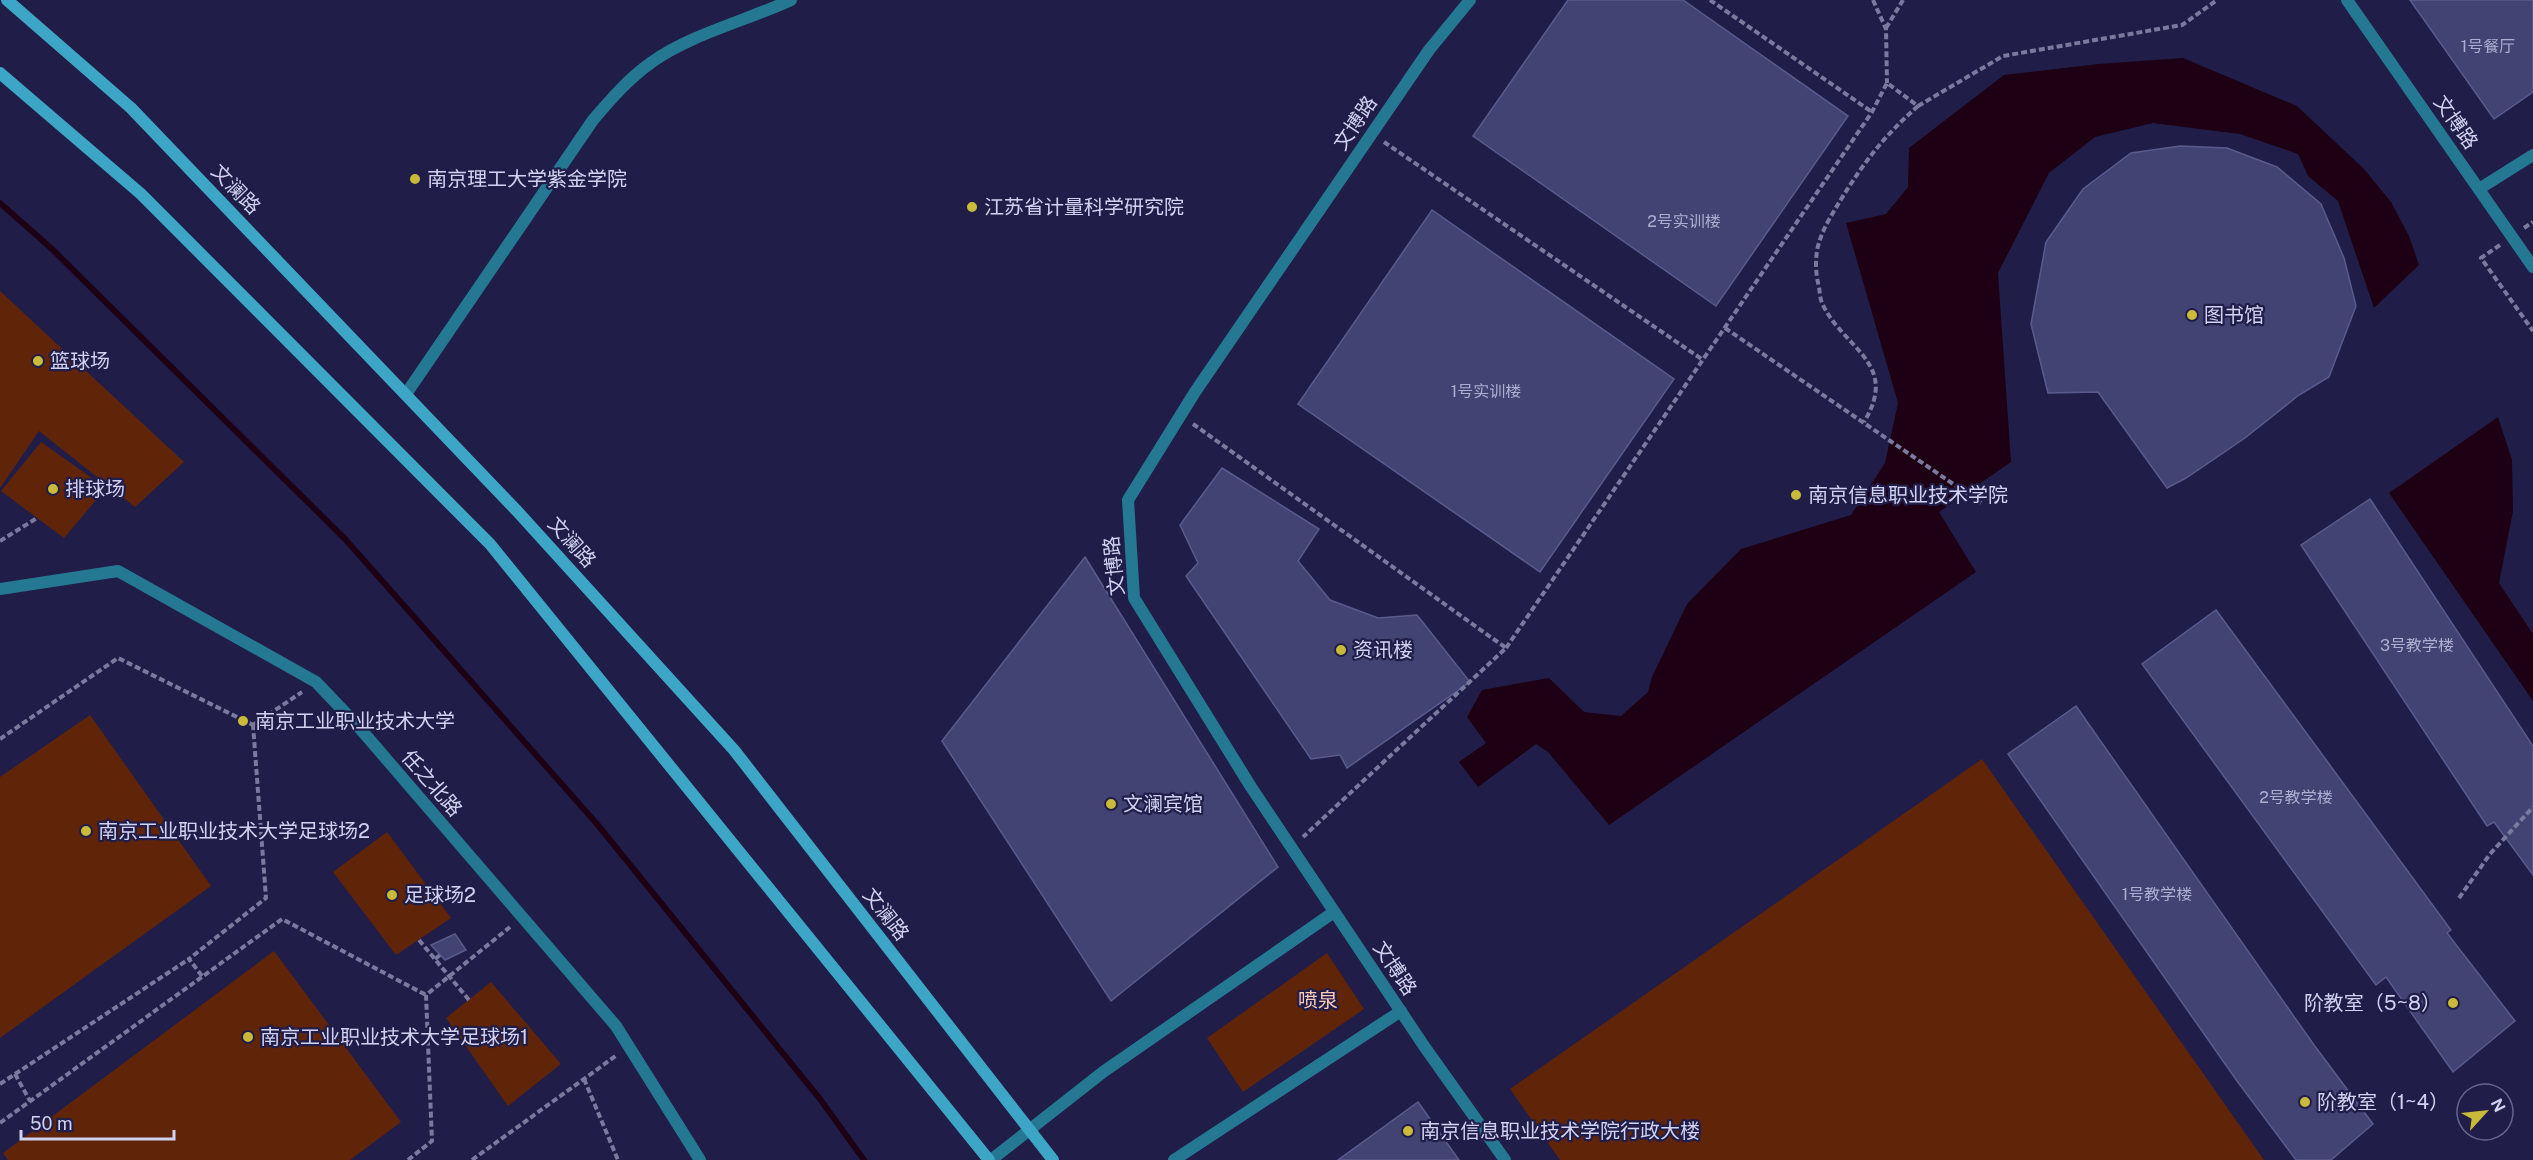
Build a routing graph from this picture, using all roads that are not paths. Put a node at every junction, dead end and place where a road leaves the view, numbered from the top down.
1 (7, 0) edge
2 (791, 0) edge
3 (1470, 0) edge
4 (2347, 0) edge
5 (0, 73) edge
6 (2533, 155) edge
7 (2479, 189) junction
8 (2533, 267) edge
9 (406, 394) junction
10 (0, 589) edge
11 (1334, 912) junction
12 (1401, 1011) junction
13 (1028, 1131) junction
14 (700, 1160) edge
15 (990, 1160) edge
16 (1053, 1160) edge
17 (1174, 1160) edge
18 (1505, 1160) edge

1 - 9 main road, 文澜路
2 - 9 street
3 - 11 street, 文博路
4 - 7 street, 文博路
5 - 15 main road
6 - 7 street
7 - 8 street, 文博路
9 - 13 main road, 文澜路
10 - 14 street, 任之北路
11 - 12 street, 文博路
11 - 13 street
12 - 17 street
12 - 18 street, 文博路
13 - 15 street
13 - 16 main road, 文澜路

